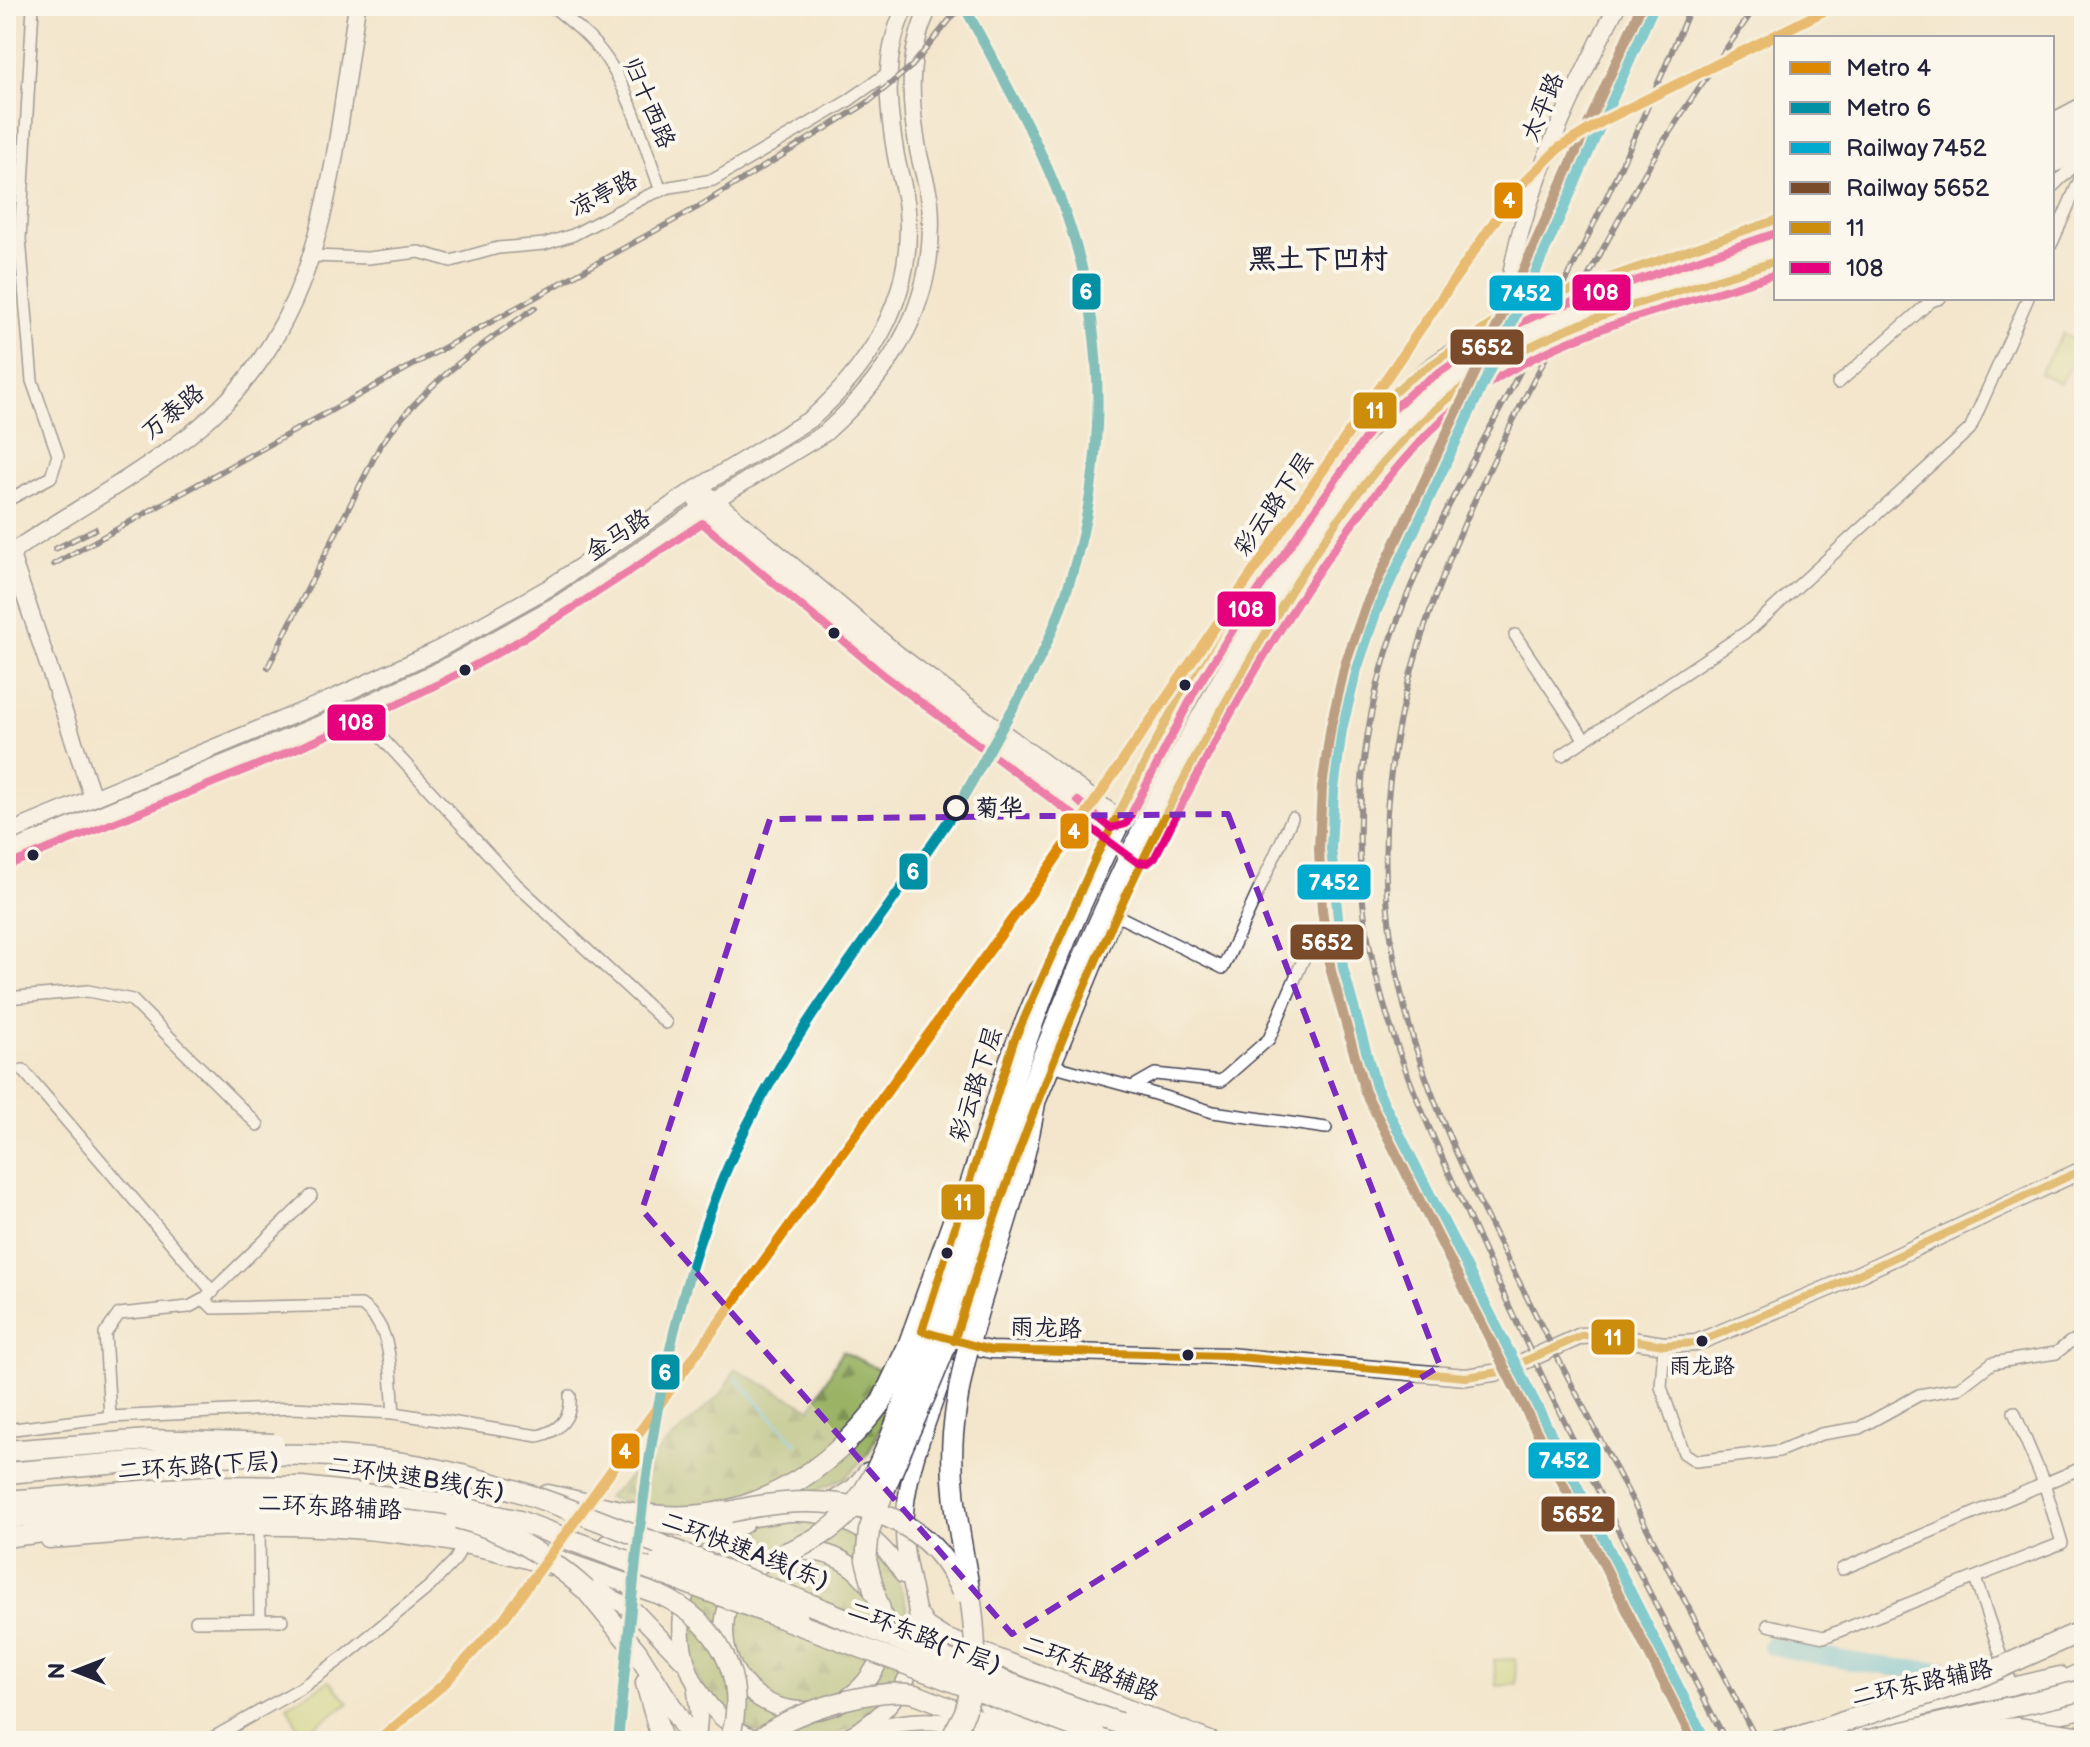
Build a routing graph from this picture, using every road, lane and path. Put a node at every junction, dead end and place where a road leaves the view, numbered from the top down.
1 (33, 6) edge
2 (347, 6) edge
3 (357, 6) edge
4 (552, 6) edge
5 (906, 6) edge
6 (930, 6) edge
7 (1617, 6) edge
8 (889, 72) junction
9 (2084, 105) edge
10 (2084, 117) edge
11 (2054, 121) edge
12 (2054, 133) edge
13 (2084, 137) edge
14 (2054, 153) edge
15 (2084, 153) edge
16 (2054, 164) edge
17 (2084, 170) edge
18 (2054, 185) edge
19 (661, 191) junction
20 (1774, 221) edge
21 (1774, 230) edge
22 (2054, 238) edge
23 (6, 239) edge
24 (20, 239) junction
25 (1774, 250) edge
26 (313, 256) junction
27 (1774, 262) edge
28 (1934, 300) edge
29 (2026, 300) edge
30 (1503, 318) junction
31 (1487, 371) junction
32 (1838, 383) dead end
33 (696, 488) junction
34 (6, 501) edge
35 (708, 504) junction
36 (9, 549) edge
37 (6, 572) edge
38 (1515, 635) dead end
39 (355, 709) junction
40 (1585, 740) junction
41 (1562, 755) dead end
42 (88, 800) junction
43 (1292, 818) dead end
44 (1114, 822) junction
45 (6, 834) edge
46 (1147, 846) junction
47 (6, 853) edge
48 (1114, 914) junction
49 (1309, 946) dead end
50 (6, 998) edge
51 (1047, 1018) junction
52 (666, 1023) dead end
53 (1051, 1065) junction
54 (23, 1070) dead end
55 (1132, 1087) junction
56 (258, 1125) dead end
57 (1326, 1128) dead end
58 (2084, 1169) edge
59 (311, 1196) dead end
60 (209, 1296) junction
61 (922, 1331) junction
62 (2084, 1339) edge
63 (954, 1341) junction
64 (1664, 1345) junction
65 (570, 1396) dead end
66 (2014, 1412) dead end
67 (394, 1413) junction
68 (111, 1417) junction
69 (6, 1430) edge
70 (6, 1451) edge
71 (312, 1455) junction
72 (124, 1466) junction
73 (2084, 1467) edge
74 (102, 1468) junction
75 (6, 1474) edge
76 (2044, 1483) junction
77 (501, 1486) junction
78 (328, 1490) junction
79 (355, 1503) junction
80 (6, 1504) edge
81 (729, 1512) junction
82 (770, 1516) junction
83 (6, 1519) edge
84 (430, 1527) junction
85 (259, 1528) junction
86 (500, 1528) junction
87 (6, 1540) edge
88 (463, 1545) junction
89 (778, 1556) junction
90 (1842, 1569) dead end
91 (1975, 1578) junction
92 (875, 1593) junction
93 (912, 1596) junction
94 (260, 1619) junction
95 (282, 1620) dead end
96 (196, 1621) dead end
97 (1768, 1625) dead end
98 (2084, 1630) edge
99 (625, 1636) junction
100 (975, 1652) junction
101 (731, 1667) junction
102 (2084, 1669) edge
103 (691, 1675) junction
104 (2011, 1684) junction
105 (2084, 1692) edge
106 (2084, 1703) edge
107 (2084, 1709) edge
108 (821, 1710) junction
109 (1896, 1735) edge
110 (2084, 1736) edge
111 (207, 1741) edge
112 (662, 1741) edge
113 (695, 1741) edge
114 (729, 1741) edge
115 (760, 1741) edge
116 (838, 1741) edge
117 (950, 1741) edge
118 (1003, 1741) edge
119 (1036, 1741) edge
120 (1077, 1741) edge
121 (1115, 1741) edge
122 (1167, 1741) edge
123 (1213, 1741) edge
124 (1769, 1741) edge
125 (1786, 1741) edge
126 (1841, 1741) edge
127 (1865, 1741) edge
128 (1922, 1741) edge
129 (2015, 1741) edge

1 - 24 street
2 - 36 main road, 万泰路
3 - 26 main road, 万泰路
4 - 19 street, 归十西路
5 - 8 main road, 金马路
6 - 35 main road, 金马路
7 - 30 main road, 太平路
8 - 19 street, 凉亭路
8 - 33 main road, 金马路
9 - 11 main road
10 - 12 highway
13 - 14 highway
15 - 16 main road
15 - 18 street
17 - 22 street
19 - 26 street, 凉亭路
20 - 30 main road, 彩云路下层
21 - 51 highway, bridge
23 - 24 street
24 - 34 street
25 - 51 highway, bridge
26 - 36 main road, 万泰路
27 - 31 main road
28 - 32 street
29 - 40 street
30 - 31 main road, 太平路
30 - 44 main road, 彩云路下层
31 - 46 main road
33 - 35 main road
33 - 42 main road, 金马路
35 - 39 main road, 金马路
35 - 44 main road
36 - 42 main road
37 - 42 main road
38 - 40 street
39 - 47 main road, 金马路
39 - 52 street
40 - 41 street
42 - 45 main road, 金马路
43 - 48 street
44 - 46 main road
44 - 61 main road, 彩云路下层
46 - 48 main road
48 - 53 main road
49 - 55 street
50 - 56 street
51 - 81 highway, bridge
51 - 89 highway, bridge
51 - 92 highway, bridge
51 - 100 highway, bridge
53 - 55 street
53 - 63 main road
54 - 60 street
55 - 57 street
58 - 64 main road, 雨龙路
59 - 60 street
60 - 67 street
60 - 68 street
61 - 63 main road, 雨龙路
61 - 82 main road, 彩云路下层
62 - 64 street
63 - 64 main road, 雨龙路
63 - 93 main road
65 - 67 street
66 - 76 street
67 - 68 street
68 - 69 street
68 - 72 street
68 - 74 street
70 - 71 highway, bridge
71 - 75 highway, 二环快速A线(东), bridge
71 - 77 highway, 二环快速A线(东), bridge
72 - 74 main road, 二环东路辅路
72 - 82 main road, 二环东路辅路
73 - 76 street
74 - 75 main road, 二环东路辅路
76 - 90 street
76 - 91 street
77 - 81 highway, bridge
77 - 122 highway, 二环快速A线(东), bridge
78 - 80 highway, 二环快速B线(东), bridge
78 - 99 highway, bridge
78 - 121 highway, 二环快速B线(东), bridge
79 - 83 main road, 二环东路(下层)
79 - 84 main road
79 - 86 main road, 二环东路(下层), bridge
80 - 121 main road, 二环东路(下层), bridge
81 - 100 highway, bridge
82 - 93 main road
82 - 103 main road
84 - 86 main road, bridge
84 - 87 main road
84 - 101 main road, bridge
85 - 87 main road, 二环东路辅路
85 - 88 main road, 二环东路辅路
85 - 94 street
86 - 120 main road, 二环东路(下层), bridge
88 - 103 main road, 二环东路辅路
88 - 111 street
89 - 92 main road, bridge
89 - 101 main road, bridge
91 - 97 street
91 - 104 street
92 - 108 main road, bridge
93 - 116 main road
93 - 123 main road, 二环东路辅路
94 - 95 street
94 - 96 street
98 - 125 highway, bridge
99 - 112 highway
99 - 113 highway
100 - 117 highway, bridge
101 - 108 main road, bridge
101 - 114 main road, bridge
102 - 104 main road, 二环东路辅路
102 - 109 main road
103 - 113 main road
103 - 115 main road, 二环东路辅路
104 - 124 main road, 二环东路辅路
105 - 109 main road
105 - 127 highway, bridge
106 - 125 highway, bridge
107 - 128 main road
108 - 115 main road, bridge
108 - 119 main road, bridge
109 - 110 highway, bridge
109 - 126 main road
110 - 128 main road
110 - 129 street
116 - 118 main road

